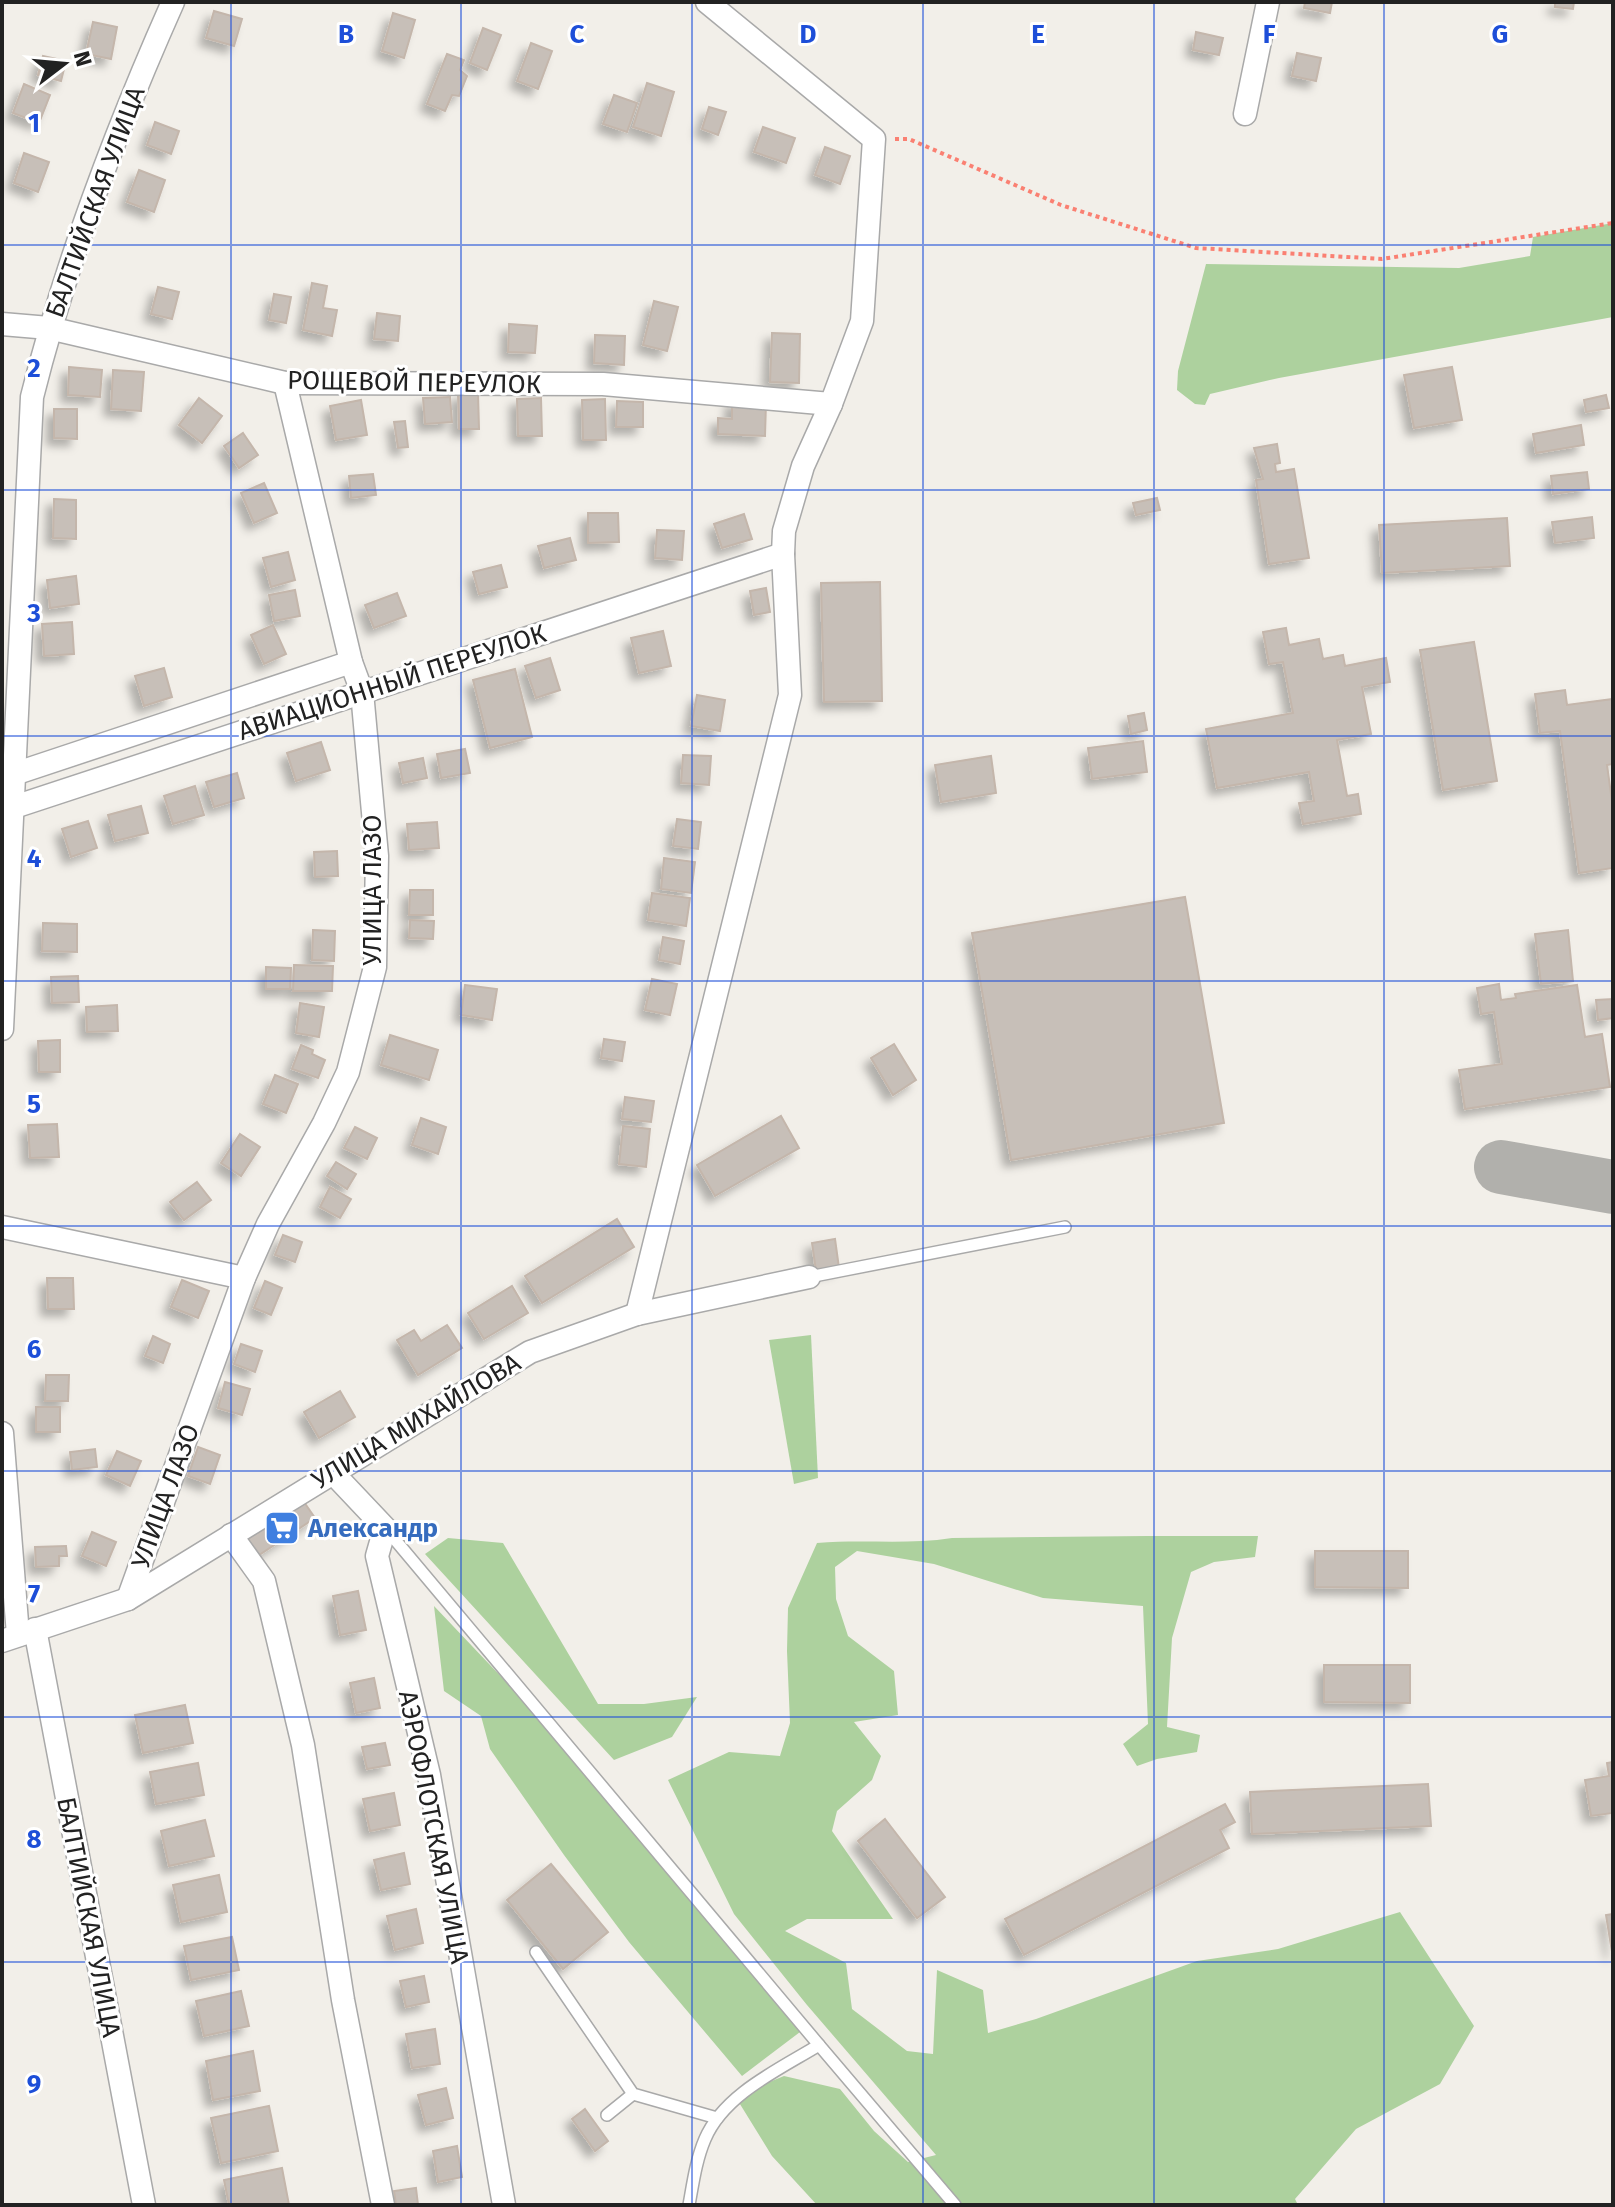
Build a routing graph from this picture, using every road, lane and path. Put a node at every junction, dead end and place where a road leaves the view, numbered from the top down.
1 (173, 2) edge
2 (707, 2) edge
3 (1268, 2) edge
4 (1245, 114) dead end
5 (874, 139) junction
6 (1613, 223) edge
7 (2, 324) edge
8 (49, 328) junction
9 (285, 383) junction
10 (831, 404) junction
11 (783, 554) junction
12 (351, 662) junction
13 (362, 692) junction
14 (14, 774) junction
15 (7, 810) edge
16 (2, 1029) edge
17 (2, 1227) edge
18 (1065, 1227) dead end
19 (809, 1277) joint
20 (244, 1278) junction
21 (637, 1314) junction
22 (2, 1433) edge
23 (332, 1472) junction
24 (385, 1528) junction
25 (231, 1535) junction
26 (128, 1599) junction
27 (18, 1635) edge
28 (536, 1952) dead end
29 (819, 2045) junction
30 (633, 2094) junction
31 (607, 2115) dead end
32 (717, 2118) junction
33 (144, 2205) edge
34 (383, 2205) edge
35 (504, 2205) edge
36 (689, 2205) edge
37 (955, 2205) edge

1 - 8 street, БАЛТИЙСКАЯ УЛИЦА
2 - 5 street
3 - 4 street
5 - 6 path
5 - 10 street
7 - 8 street, РОЩЕВОЙ ПЕРЕУЛОК
8 - 9 street, РОЩЕВОЙ ПЕРЕУЛОК
8 - 14 street, БАЛТИЙСКАЯ УЛИЦА
9 - 10 street, РОЩЕВОЙ ПЕРЕУЛОК
9 - 12 street, УЛИЦА ЛАЗО
10 - 11 street
11 - 13 street, АВИАЦИОННЫЙ ПЕРЕУЛОК
11 - 21 street
12 - 13 street, УЛИЦА ЛАЗО
12 - 14 street, АВИАЦИОННЫЙ ПЕРЕУЛОК
13 - 15 street, АВИАЦИОННЫЙ ПЕРЕУЛОК
13 - 20 street, УЛИЦА ЛАЗО
14 - 15 street, БАЛТИЙСКАЯ УЛИЦА
15 - 16 street, БАЛТИЙСКАЯ УЛИЦА
17 - 20 street
18 - 19 lane
19 - 21 street, УЛИЦА МИХАЙЛОВА
20 - 26 street, УЛИЦА ЛАЗО
21 - 23 street, УЛИЦА МИХАЙЛОВА
22 - 27 street, БАЛТИЙСКАЯ УЛИЦА
23 - 24 street
23 - 25 street, УЛИЦА МИХАЙЛОВА
24 - 29 lane
24 - 35 street, АЭРОФЛОТСКАЯ УЛИЦА
25 - 26 street, УЛИЦА МИХАЙЛОВА
25 - 34 street
26 - 27 street, УЛИЦА МИХАЙЛОВА
27 - 33 street, БАЛТИЙСКАЯ УЛИЦА
28 - 30 lane
29 - 32 lane
29 - 37 lane
30 - 31 lane
30 - 32 lane
32 - 36 lane

